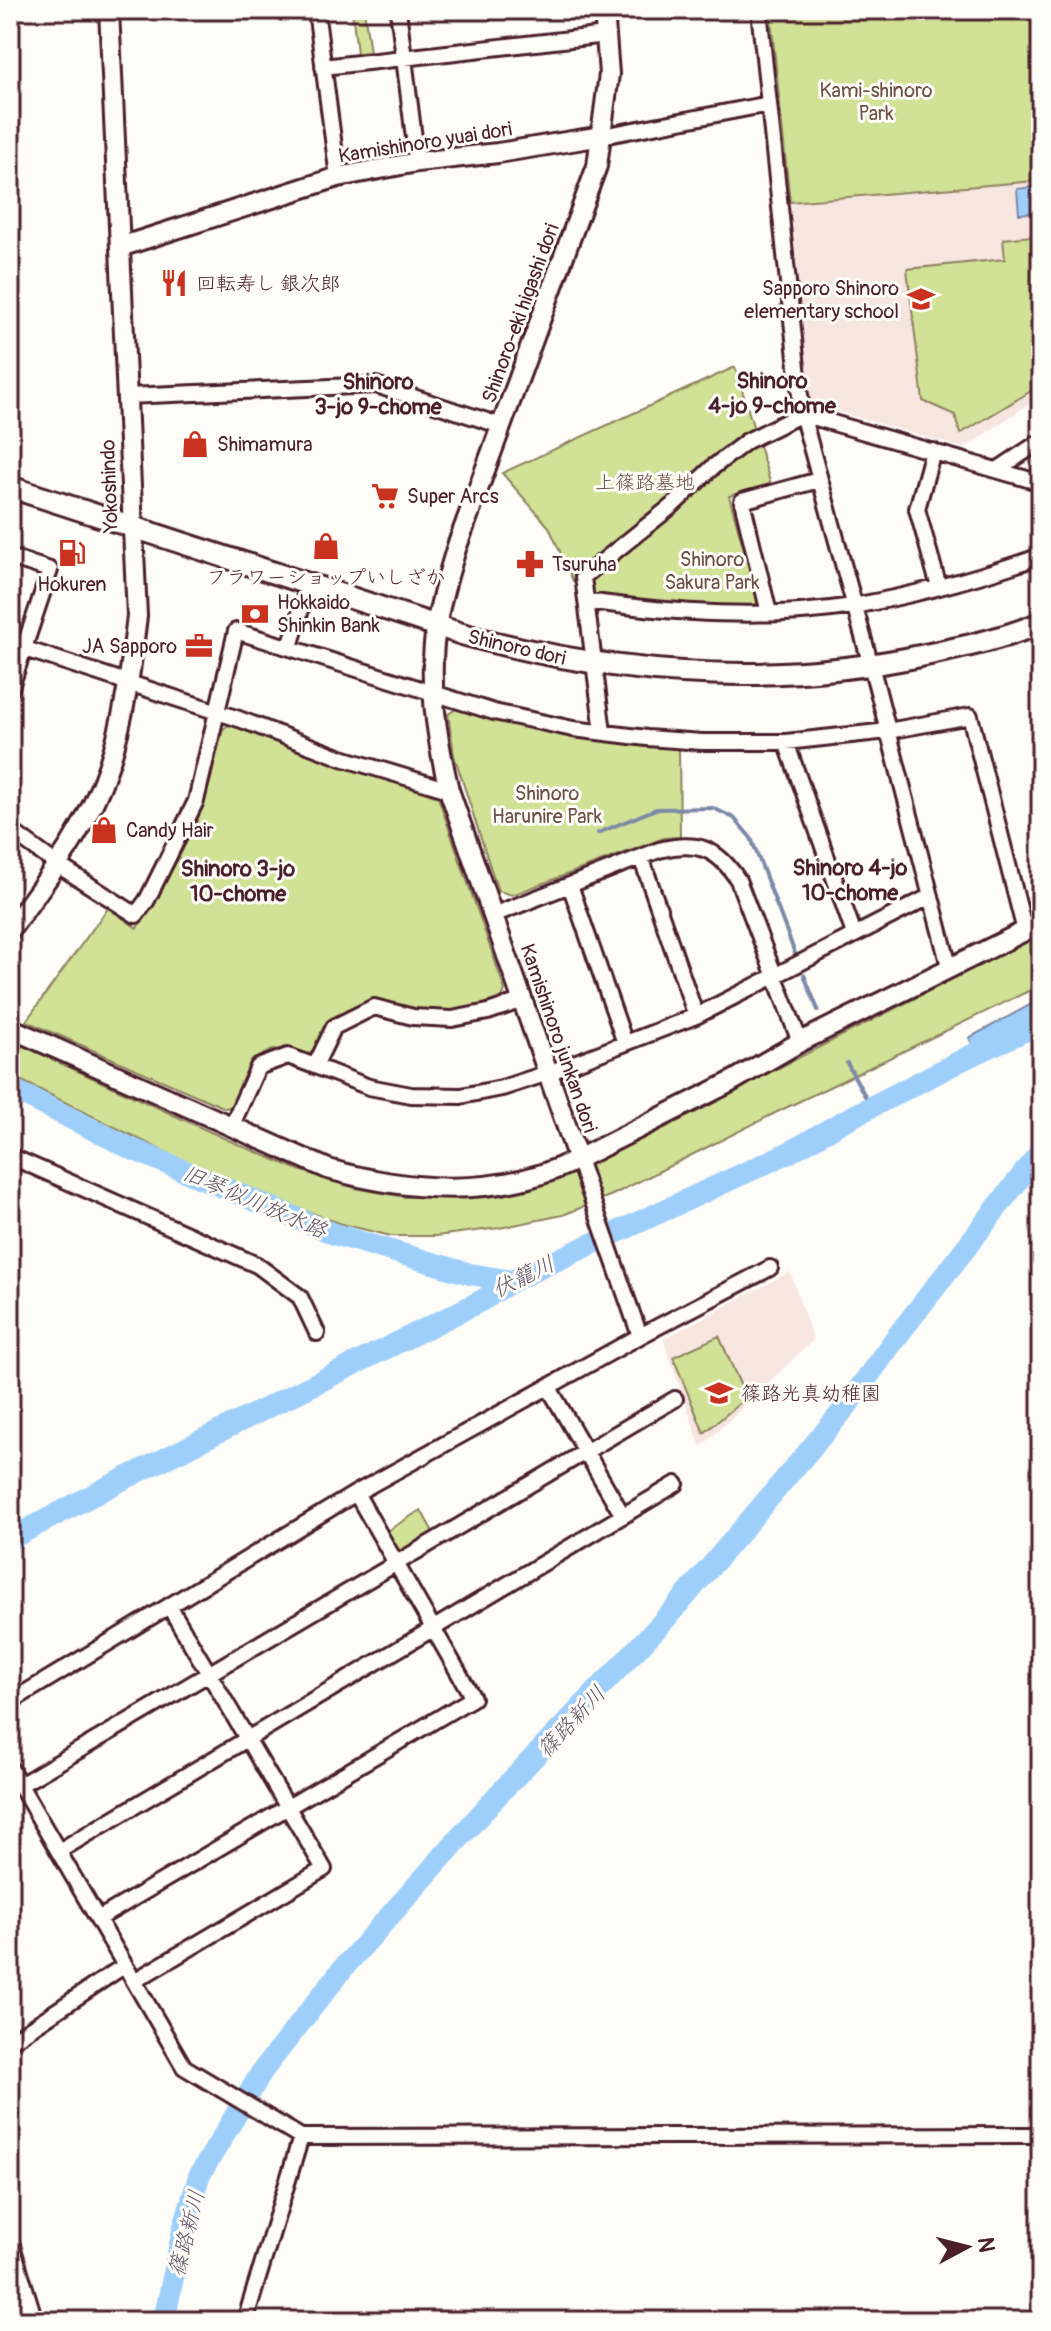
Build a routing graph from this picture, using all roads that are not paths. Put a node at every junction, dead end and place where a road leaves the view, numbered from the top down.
1 (109, 10) edge
2 (316, 10) edge
3 (398, 10) edge
4 (604, 10) edge
5 (759, 10) edge
6 (606, 35) junction
7 (404, 58) junction
8 (323, 67) junction
9 (769, 104) junction
10 (602, 136) junction
11 (417, 162) junction
12 (338, 177) junction
13 (120, 247) junction
14 (127, 396) junction
15 (802, 414) junction
16 (502, 426) junction
17 (1041, 441) edge
18 (933, 451) junction
19 (997, 470) junction
20 (819, 480) junction
21 (1041, 483) edge
22 (10, 487) edge
23 (133, 526) junction
24 (1041, 556) edge
25 (10, 557) edge
26 (309, 582) junction
27 (939, 587) junction
28 (586, 601) junction
29 (854, 606) junction
30 (769, 613) junction
31 (1041, 623) edge
32 (436, 625) junction
33 (17, 647) edge
34 (290, 647) junction
35 (593, 664) junction
36 (870, 666) junction
37 (129, 685) junction
38 (10, 690) edge
39 (433, 691) junction
40 (218, 713) junction
41 (888, 731) junction
42 (603, 732) junction
43 (786, 742) junction
44 (449, 790) junction
45 (10, 830) edge
46 (641, 857) junction
47 (58, 865) junction
48 (570, 885) junction
49 (931, 896) junction
50 (493, 915) junction
51 (1033, 927) edge
52 (10, 930) edge
53 (854, 934) junction
54 (950, 970) junction
55 (773, 976) junction
56 (523, 1000) junction
57 (696, 1016) junction
58 (10, 1028) edge
59 (800, 1042) junction
60 (625, 1043) junction
61 (315, 1066) junction
62 (548, 1073) junction
63 (232, 1125) junction
64 (10, 1156) edge
65 (578, 1159) junction
66 (770, 1268) dead end
67 (317, 1333) dead end
68 (640, 1336) junction
69 (548, 1386) junction
70 (675, 1399) dead end
71 (585, 1452) junction
72 (676, 1484) dead end
73 (356, 1493) junction
74 (623, 1516) junction
75 (396, 1563) junction
76 (169, 1606) junction
77 (433, 1627) junction
78 (208, 1673) junction
79 (10, 1702) edge
80 (246, 1739) junction
81 (10, 1768) edge
82 (20, 1785) junction
83 (288, 1805) junction
84 (59, 1851) junction
85 (98, 1919) junction
86 (125, 1965) junction
87 (134, 1981) junction
88 (10, 2042) edge
89 (1041, 2135) edge
90 (301, 2137) junction
91 (10, 2246) edge
92 (33, 2321) edge
93 (245, 2321) edge

1 - 13 street, Yokoshindo
2 - 8 street
3 - 7 street
4 - 6 street, Shinoro-eki higashi dori
5 - 9 street
6 - 7 street
6 - 10 street, Shinoro-eki higashi dori
7 - 8 street
7 - 11 street
8 - 12 street
9 - 10 street
9 - 15 street
10 - 11 street, Kamishinoro yuai dori
10 - 16 street, Shinoro-eki higashi dori
11 - 12 street, Kamishinoro yuai dori
12 - 13 street, Kamishinoro yuai dori
13 - 14 street, Yokoshindo
14 - 16 street
14 - 23 street, Yokoshindo
15 - 18 street
15 - 20 street
15 - 28 street
16 - 32 street, Shinoro-eki higashi dori
17 - 19 street
18 - 19 street
18 - 27 street
19 - 21 street
20 - 29 street
20 - 30 street
22 - 23 main road, Shinoro dori
23 - 26 main road, Shinoro dori
23 - 37 street, Yokoshindo
24 - 27 street
25 - 33 street
26 - 32 main road, Shinoro dori
26 - 34 street
27 - 29 street
28 - 30 street
28 - 35 street
29 - 30 street
29 - 36 street
31 - 36 main road, Shinoro dori
32 - 35 main road, Shinoro dori
32 - 39 street, Kamishinoro junkan dori
33 - 37 street
33 - 38 street
34 - 39 street
34 - 40 street
35 - 36 main road, Shinoro dori
35 - 42 street
36 - 41 street
37 - 40 street
37 - 47 street, Yokoshindo
39 - 42 street
39 - 44 street, Kamishinoro junkan dori
40 - 44 street
40 - 47 street
41 - 43 street
41 - 49 street
41 - 51 street
42 - 43 street
43 - 53 street
44 - 50 street, Kamishinoro junkan dori
45 - 47 street
46 - 48 street
46 - 55 street
46 - 57 street
47 - 52 street, Yokoshindo
48 - 50 street
48 - 60 street
49 - 53 street
49 - 54 street
50 - 56 street, Kamishinoro junkan dori
51 - 54 street
53 - 55 street
54 - 59 street
55 - 57 street
55 - 59 street
56 - 61 street
56 - 62 street, Kamishinoro junkan dori
57 - 60 street
58 - 63 street, Kamishinoro junkan dori
59 - 65 street
60 - 62 street
61 - 62 street
61 - 63 street
62 - 65 street, Kamishinoro junkan dori
63 - 65 street, Kamishinoro junkan dori
64 - 67 street
65 - 68 street
66 - 68 street
68 - 69 street
69 - 71 street
69 - 73 street
70 - 71 street
71 - 74 street
71 - 75 street
72 - 74 street
73 - 75 street
73 - 76 street
74 - 77 street
75 - 77 street
75 - 78 street
76 - 78 street
76 - 79 street
77 - 80 street
77 - 83 street
78 - 80 street
78 - 82 street
80 - 83 street
80 - 84 street
81 - 82 street
82 - 84 street
83 - 85 street
83 - 87 street
84 - 85 street
85 - 86 street
86 - 87 street
86 - 88 street
87 - 90 street
89 - 90 street
90 - 93 street
91 - 92 street

